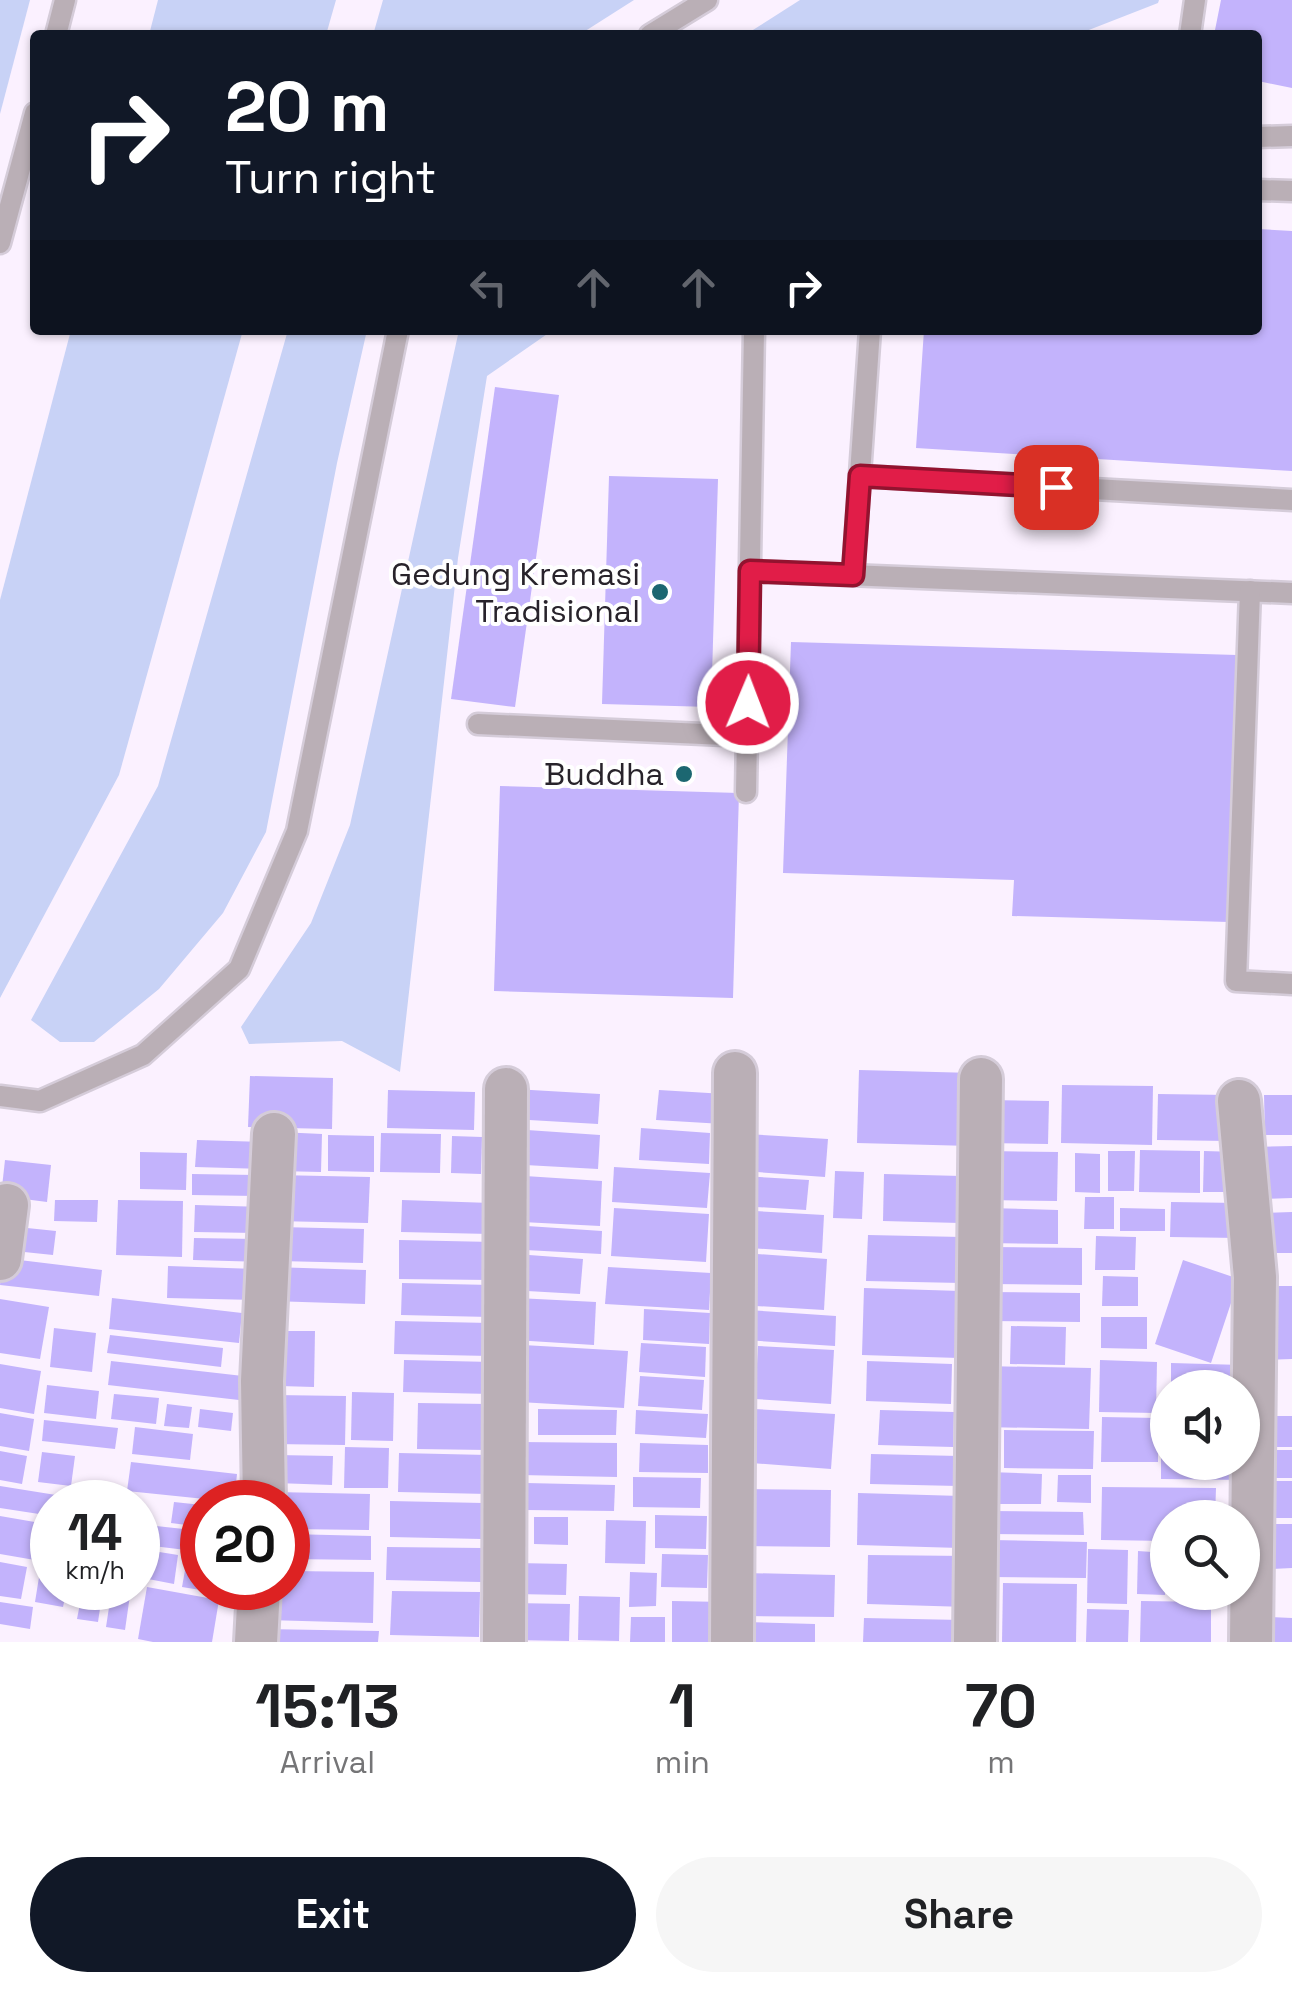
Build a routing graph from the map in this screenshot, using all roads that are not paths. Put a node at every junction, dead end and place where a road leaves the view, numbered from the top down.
1 (66, 0) edge
2 (707, 0) edge
3 (1195, 0) edge
4 (57, 30) edge
5 (658, 30) edge
6 (1191, 30) edge
7 (30, 132) edge
8 (1292, 136) edge
9 (1262, 137) edge
10 (1262, 190) edge
11 (1292, 192) edge
12 (0, 243) edge
13 (397, 335) edge
14 (754, 335) edge
15 (870, 335) edge
16 (860, 476) junction
17 (1292, 500) edge
18 (750, 571) junction
19 (853, 575) junction
20 (1250, 591) junction
21 (1292, 593) edge
22 (478, 724) dead end
23 (747, 736) junction
24 (746, 792) dead end
25 (1292, 984) edge
26 (736, 1073) dead end
27 (981, 1079) dead end
28 (506, 1089) dead end
29 (0, 1096) edge
30 (1239, 1101) dead end
31 (274, 1134) dead end
32 (7, 1205) dead end
33 (0, 1259) edge
34 (1274, 1277) edge
35 (264, 1480) edge
36 (258, 1610) edge
37 (256, 1642) edge
38 (504, 1642) edge
39 (732, 1642) edge
40 (975, 1642) edge
41 (1251, 1642) edge

1 - 4 lane
2 - 5 lane
3 - 6 lane
7 - 12 lane
8 - 9 lane
10 - 11 lane
13 - 29 lane
14 - 18 lane
15 - 16 lane
16 - 17 lane
16 - 19 lane
18 - 19 lane
18 - 23 lane
19 - 20 lane
20 - 21 lane
20 - 25 lane
22 - 23 lane
23 - 24 lane
26 - 39 street
27 - 40 street
28 - 38 street
30 - 34 street
31 - 35 street
32 - 33 street
34 - 41 street
36 - 37 street

